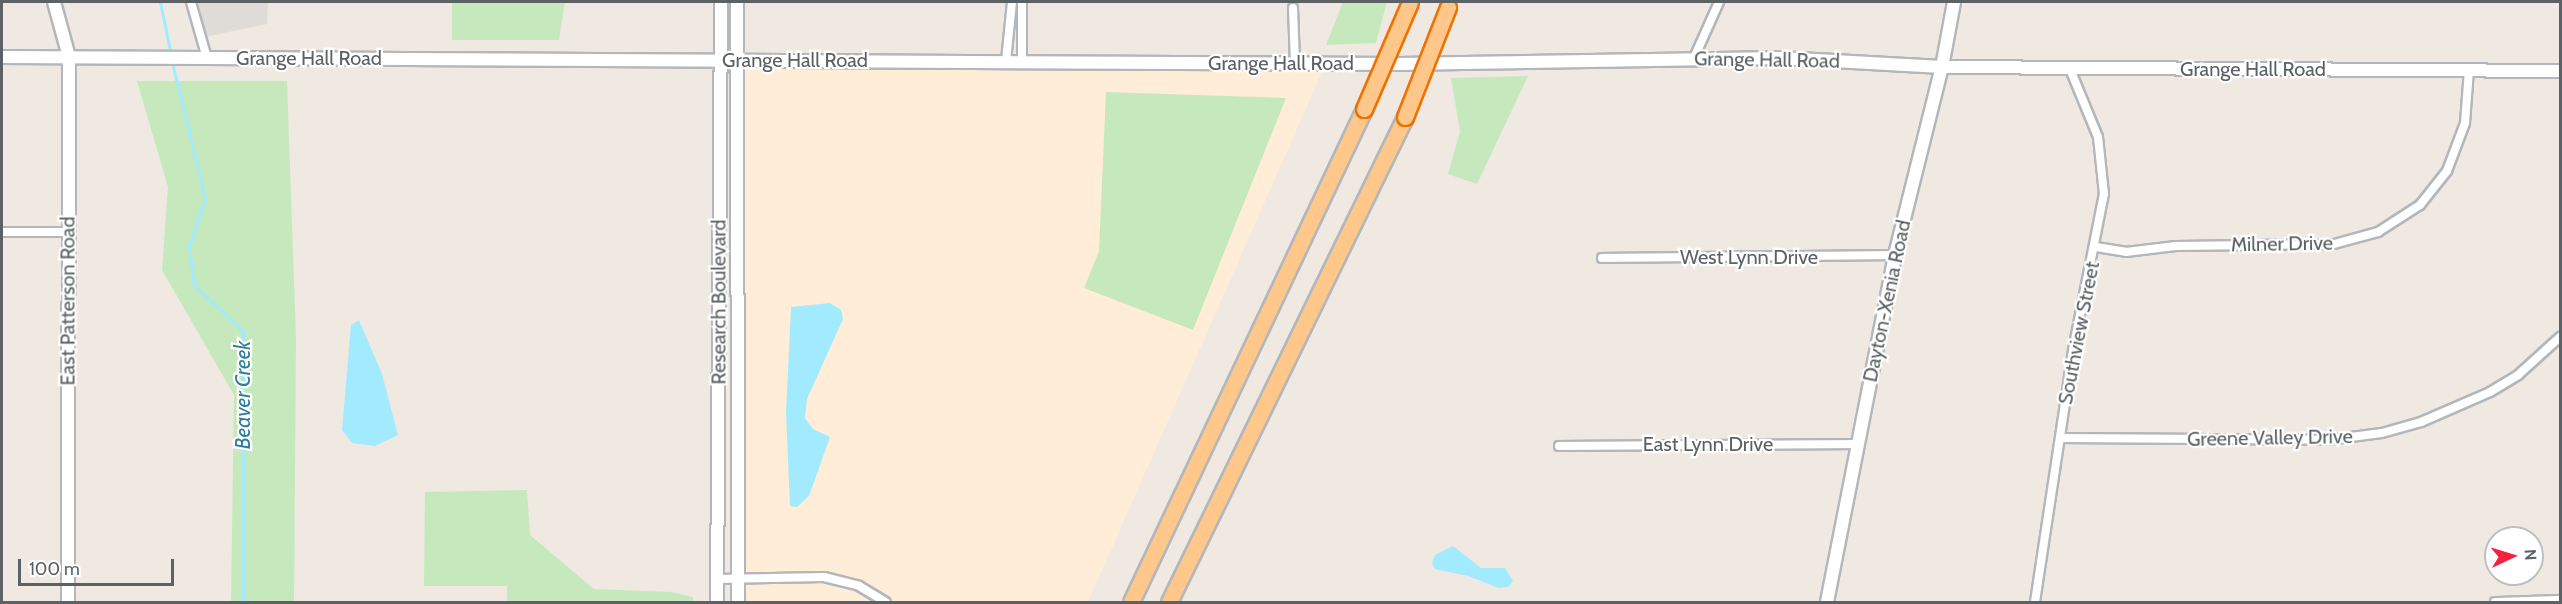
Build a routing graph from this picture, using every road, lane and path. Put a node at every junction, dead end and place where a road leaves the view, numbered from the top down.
1 (54, 2) edge
2 (191, 2) edge
3 (721, 2) edge
4 (737, 2) edge
5 (1012, 2) edge
6 (1022, 2) edge
7 (1410, 2) edge
8 (1719, 2) edge
9 (1954, 2) edge
10 (1449, 4) edge
11 (1293, 8) dead end
12 (2, 57) edge
13 (69, 57) junction
14 (207, 58) junction
15 (1694, 58) junction
16 (720, 60) junction
17 (737, 60) junction
18 (1006, 61) junction
19 (1022, 61) junction
20 (1295, 63) junction
21 (1942, 68) junction
22 (2070, 69) junction
23 (2469, 70) junction
24 (2560, 71) edge
25 (2, 232) edge
26 (69, 232) junction
27 (2096, 247) junction
28 (1895, 255) junction
29 (1602, 258) dead end
30 (2560, 337) edge
31 (2060, 438) junction
32 (1858, 444) junction
33 (1559, 446) dead end
34 (739, 577) junction
35 (718, 579) junction
36 (2560, 600) edge
37 (1827, 602) edge
38 (68, 603) edge
39 (717, 603) edge
40 (738, 603) edge
41 (886, 603) edge
42 (1131, 603) edge
43 (1169, 603) edge
44 (1833, 603) edge
45 (2035, 603) edge
46 (2494, 603) edge

1 - 13 main road, East Patterson Road
2 - 14 street
3 - 16 main road, Research Boulevard
4 - 17 main road, Research Boulevard
5 - 18 street
6 - 19 street
7 - 42 highway, bridge
8 - 15 street
9 - 21 main road, Dayton-Xenia Road
10 - 43 highway, bridge
11 - 20 street
12 - 13 main road, Grange Hall Road
13 - 14 main road, Grange Hall Road
13 - 26 main road, East Patterson Road
14 - 16 main road, Grange Hall Road
15 - 20 main road, Grange Hall Road
15 - 21 main road, Grange Hall Road
16 - 17 main road, Grange Hall Road
16 - 35 main road, Research Boulevard
17 - 18 main road, Grange Hall Road
17 - 34 main road, Research Boulevard
18 - 19 main road, Grange Hall Road
19 - 20 main road, Grange Hall Road
21 - 22 main road, Grange Hall Road
21 - 28 main road, Dayton-Xenia Road
22 - 23 main road, Grange Hall Road
22 - 27 street, Southview Street
23 - 24 main road, Grange Hall Road
23 - 27 street, Milner Drive
25 - 26 street
26 - 38 main road, East Patterson Road
27 - 31 street, Southview Street
28 - 29 street, West Lynn Drive
28 - 32 main road, Dayton-Xenia Road
30 - 31 street, Greene Valley Drive
31 - 45 street, Southview Street
32 - 33 street, East Lynn Drive
32 - 37 main road, Dayton-Xenia Road
34 - 35 street
34 - 40 main road, Research Boulevard
34 - 41 street
35 - 39 main road, Research Boulevard
36 - 46 street
37 - 44 street

